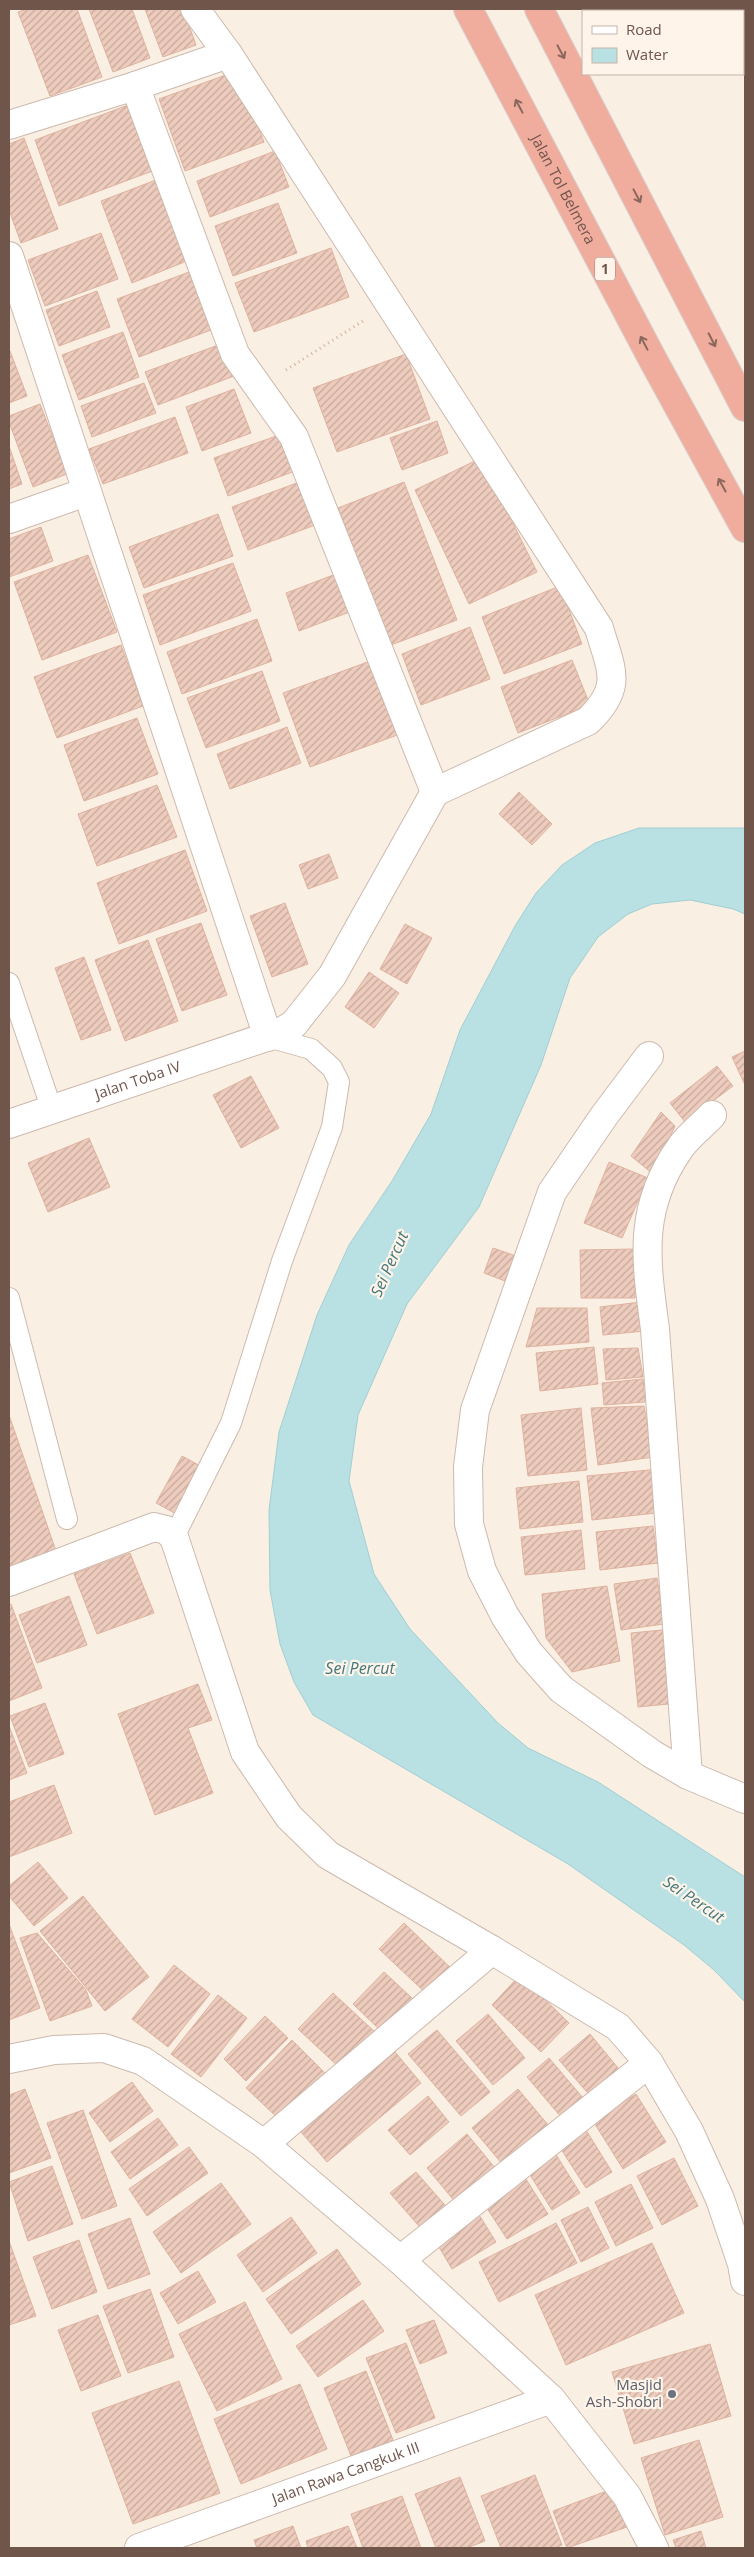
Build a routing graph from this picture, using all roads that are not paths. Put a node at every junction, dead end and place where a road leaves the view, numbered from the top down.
1 (194, 9) edge
2 (468, 9) edge
3 (539, 9) edge
4 (228, 54) junction
5 (135, 86) junction
6 (9, 125) edge
7 (9, 256) edge
8 (745, 407) edge
9 (86, 492) junction
10 (9, 519) edge
11 (745, 528) edge
12 (435, 792) junction
13 (9, 983) edge
14 (268, 1036) junction
15 (649, 1056) dead end
16 (52, 1110) junction
17 (712, 1115) dead end
18 (9, 1124) edge
19 (9, 1298) edge
20 (67, 1520) dead end
21 (174, 1537) junction
22 (9, 1582) edge
23 (688, 1775) junction
24 (745, 1799) edge
25 (492, 1950) junction
26 (9, 2059) edge
27 (649, 2063) junction
28 (264, 2144) junction
29 (400, 2260) junction
30 (745, 2281) edge
31 (552, 2399) junction
32 (139, 2548) edge
33 (654, 2548) edge

1 - 4 street
11 -> 2 highway, Jalan Tol Belmera / 1
3 -> 8 highway
4 - 5 street
4 - 12 street
5 - 6 street
5 - 12 street
7 - 9 street
9 - 10 street
9 - 14 street
12 - 14 street, Jalan Toba IV
13 - 16 lane
14 - 16 street, Jalan Toba IV
14 - 21 lane
15 - 23 street
16 - 18 street, Jalan Toba IV
17 - 23 street
19 - 20 lane
21 - 22 street
21 - 25 street
23 - 24 street
25 - 27 street
25 - 28 street
26 - 28 street
27 - 29 street
27 - 30 street
28 - 29 street
29 - 31 street
31 - 32 street, Jalan Rawa Cangkuk III
31 - 33 street

